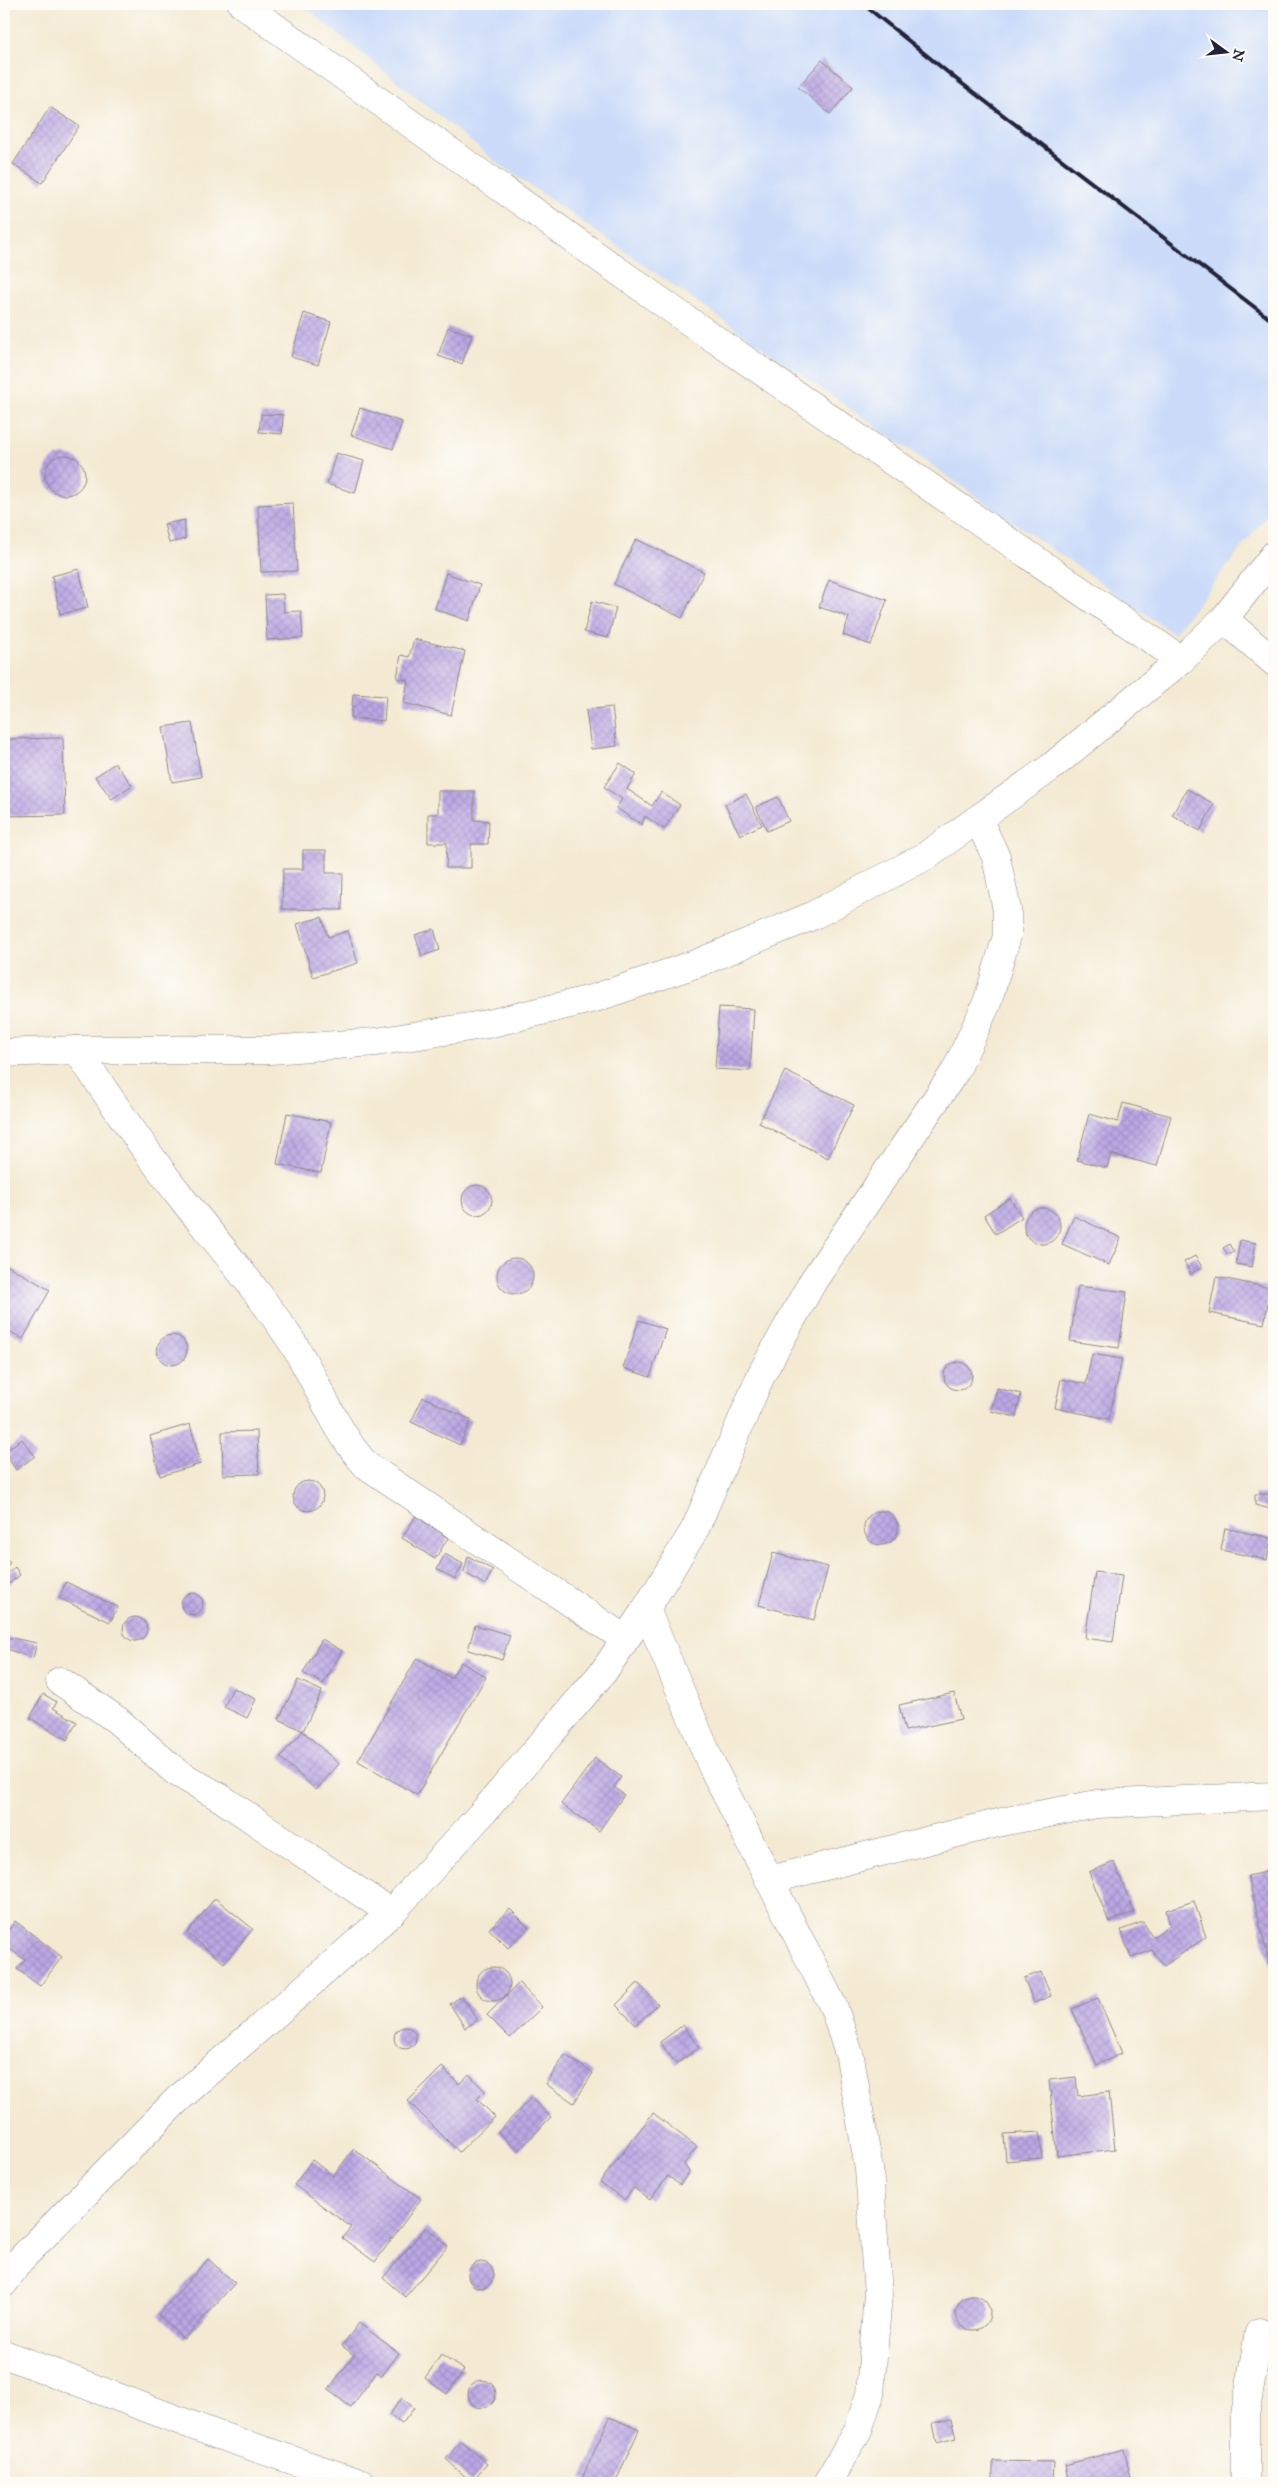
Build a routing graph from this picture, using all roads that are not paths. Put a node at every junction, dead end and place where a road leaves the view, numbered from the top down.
1 (242, 4) edge
2 (1274, 555) edge
3 (1224, 619) junction
4 (1180, 660) junction
5 (1274, 662) edge
6 (978, 819) junction
7 (77, 1050) junction
8 (4, 1053) edge
9 (646, 1609) junction
10 (625, 1639) junction
11 (60, 1681) dead end
12 (1274, 1796) edge
13 (770, 1880) junction
14 (391, 1913) junction
15 (4, 2283) edge
16 (1259, 2332) dead end
17 (4, 2354) edge
18 (360, 2483) edge
19 (827, 2483) edge
20 (1245, 2483) edge

1 - 4 street
2 - 3 street
3 - 4 street
3 - 5 street
4 - 6 street
6 - 7 street
6 - 9 street
7 - 8 street
7 - 10 street
9 - 10 street
9 - 13 street
10 - 14 street
11 - 14 street
12 - 13 street
13 - 19 street
14 - 15 street
16 - 20 street
17 - 18 street

